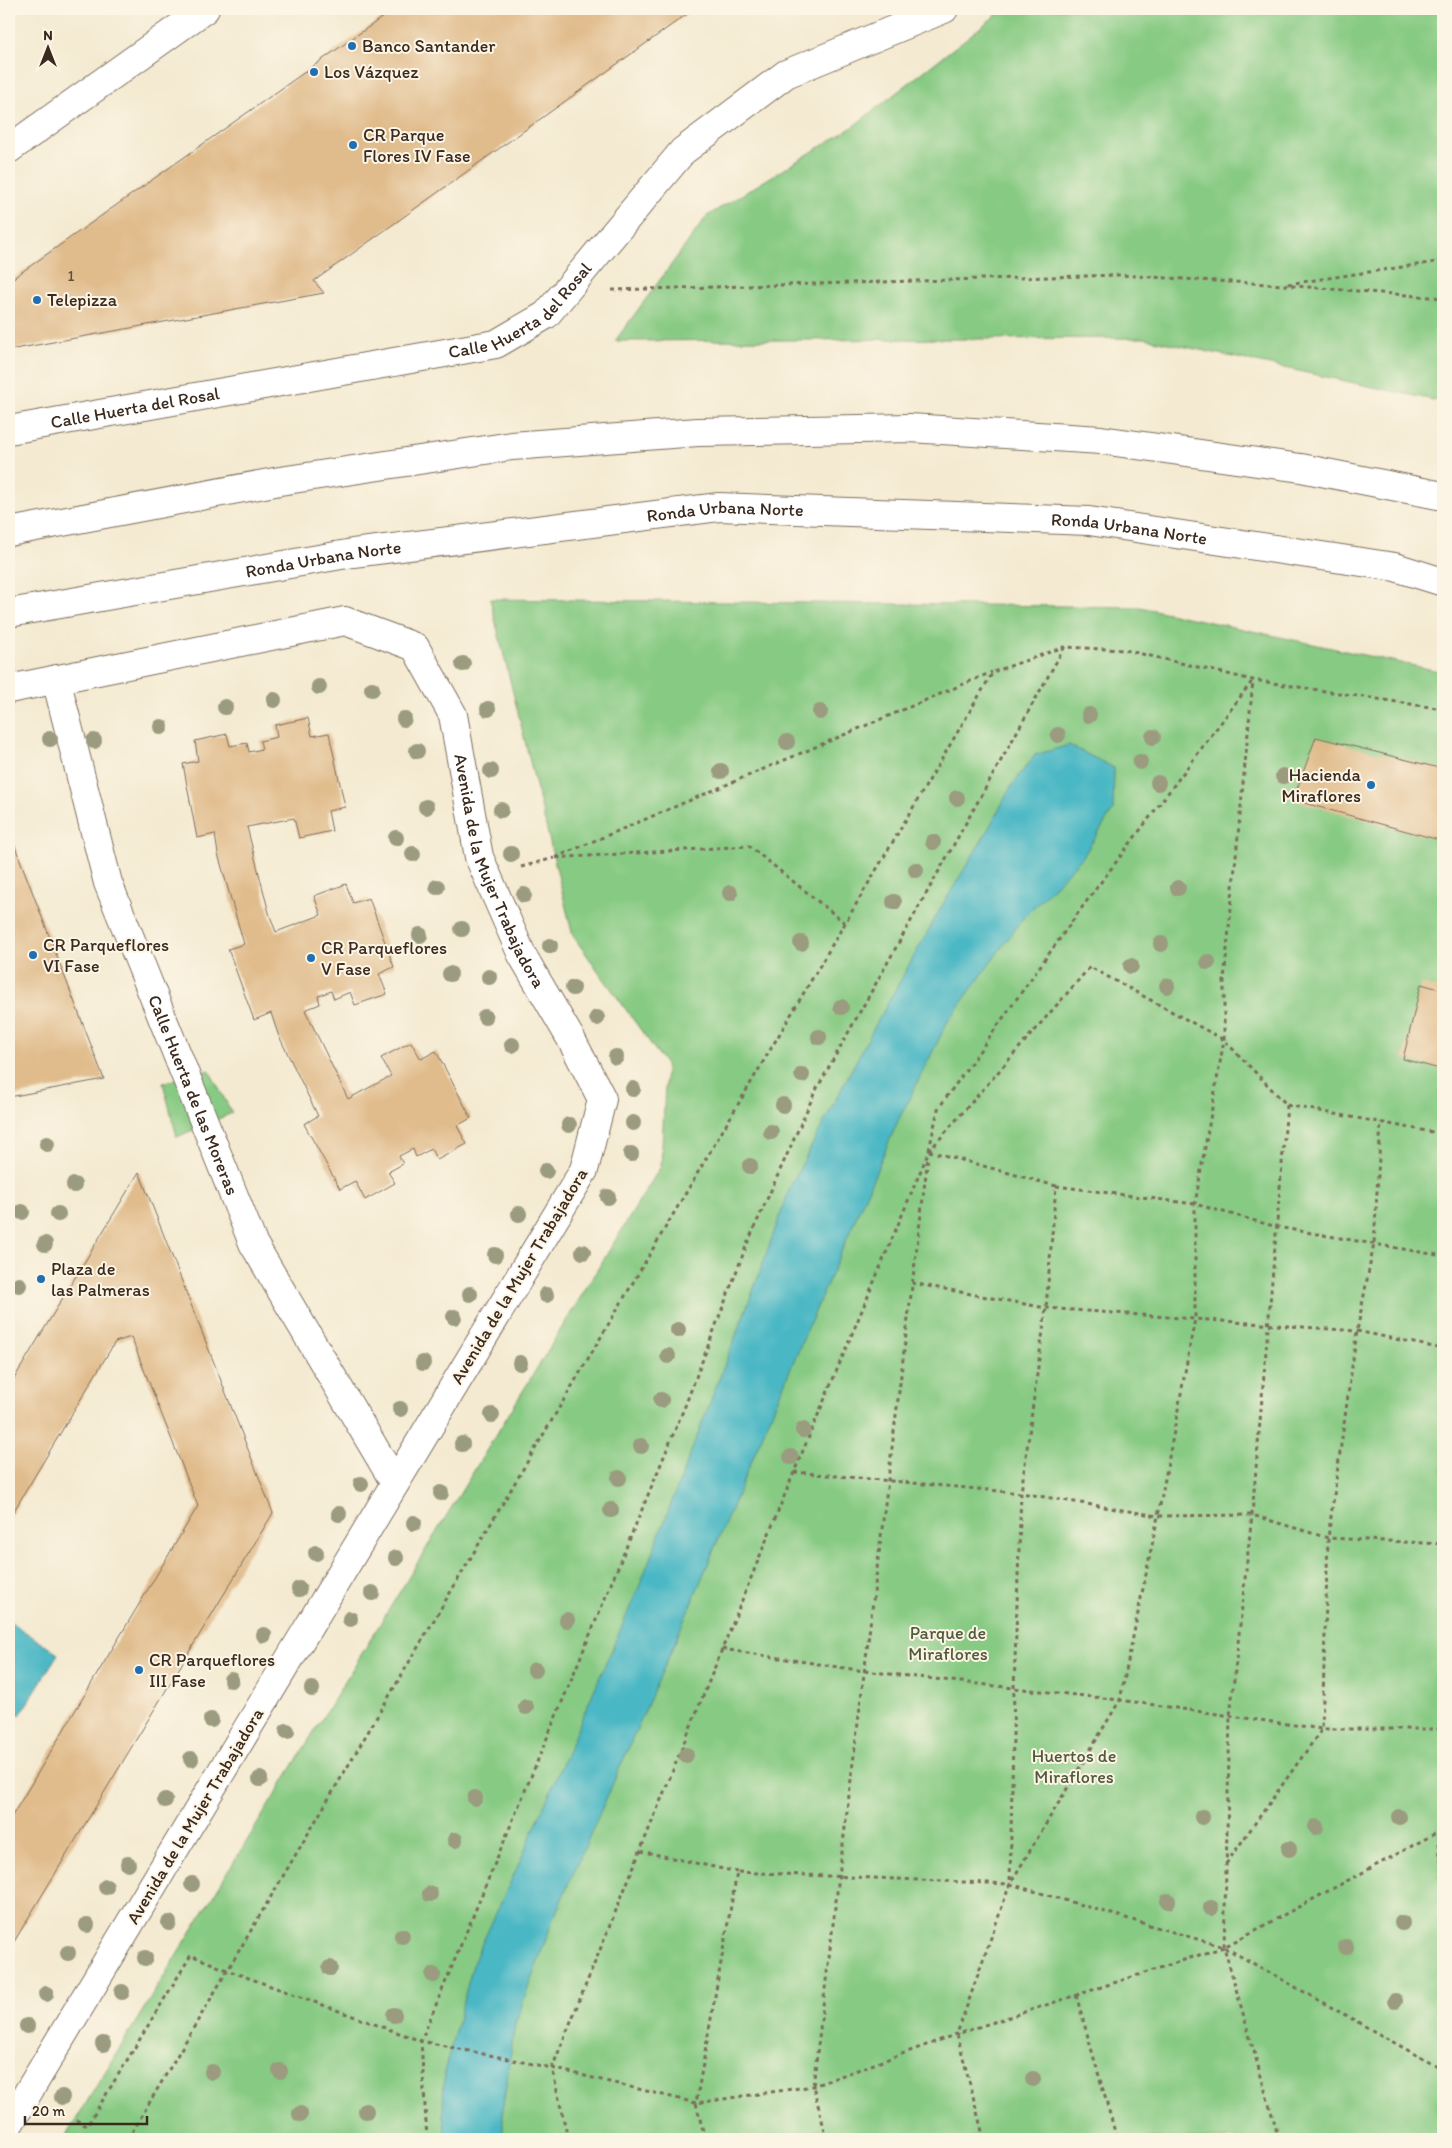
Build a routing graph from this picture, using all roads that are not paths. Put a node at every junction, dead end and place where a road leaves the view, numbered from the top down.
1 (205, 9) edge
2 (944, 9) edge
3 (9, 149) edge
4 (9, 430) edge
5 (1443, 496) edge
6 (9, 532) edge
7 (1443, 582) edge
8 (9, 614) edge
9 (56, 679) junction
10 (9, 689) edge
11 (395, 1483) junction
12 (9, 2124) edge

1 - 3 street
2 - 4 street, Calle Huerta del Rosal
5 - 6 street
7 - 8 street, Ronda Urbana Norte
9 - 10 street, Avenida de la Mujer Trabajadora
9 - 11 street, Calle Huerta de las Moreras
9 - 11 street, Avenida de la Mujer Trabajadora
11 - 12 street, Avenida de la Mujer Trabajadora

